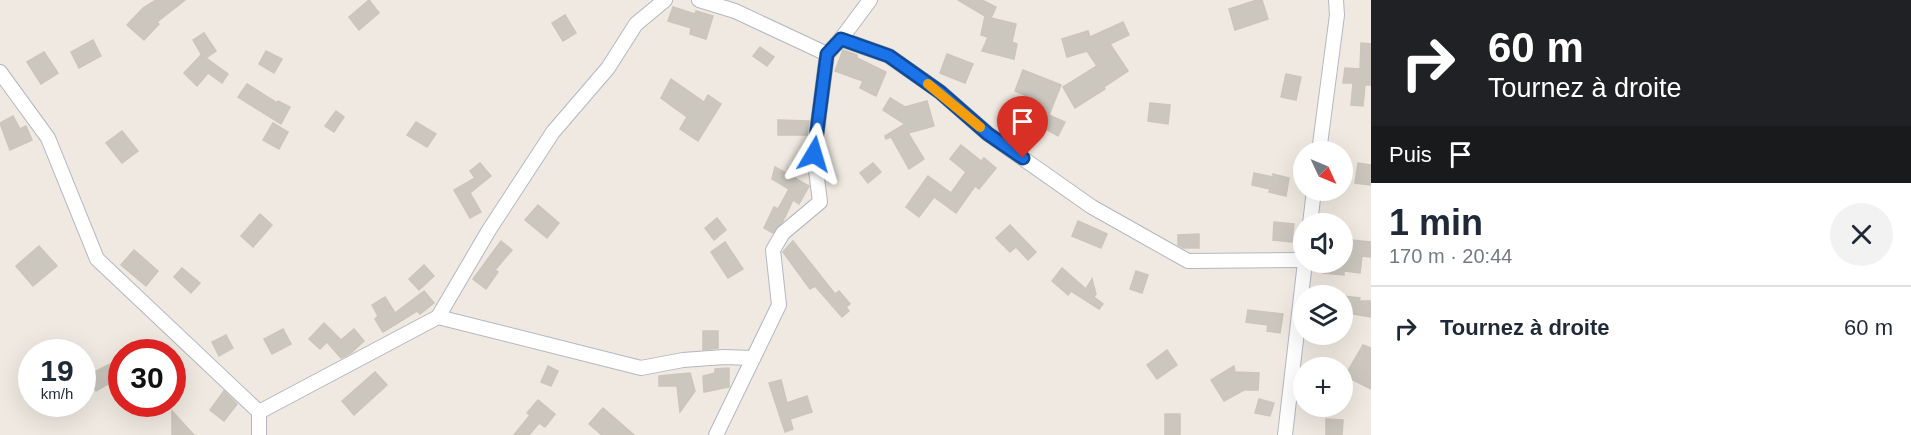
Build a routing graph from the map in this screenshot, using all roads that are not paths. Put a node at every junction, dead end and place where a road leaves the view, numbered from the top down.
1 (665, 0) edge
2 (699, 0) edge
3 (870, 0) edge
4 (1336, 0) edge
5 (841, 39) junction
6 (827, 54) junction
7 (0, 72) edge
8 (1320, 141) edge
9 (1293, 261) edge
10 (1303, 273) edge
11 (438, 317) junction
12 (753, 358) junction
13 (259, 412) junction
14 (259, 435) edge
15 (716, 435) edge
16 (1285, 435) edge

1 - 11 street
2 - 6 street
3 - 5 street
4 - 8 street
5 - 6 street
5 - 9 street
6 - 12 street
7 - 13 street
10 - 16 street
11 - 12 street
11 - 13 street
12 - 15 street
13 - 14 street

